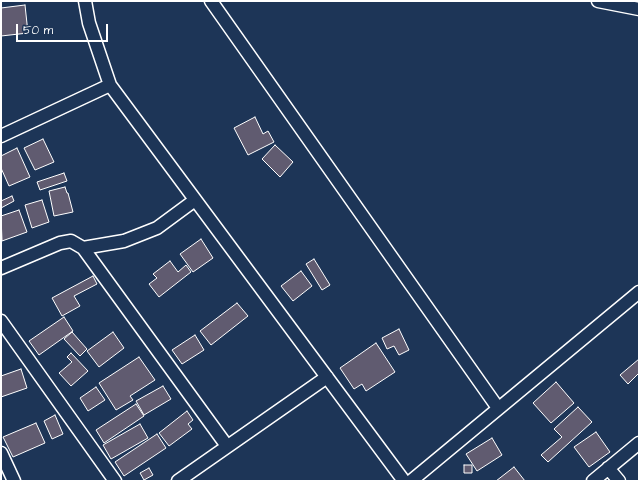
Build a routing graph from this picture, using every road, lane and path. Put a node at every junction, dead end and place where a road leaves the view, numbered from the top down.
1 (85, 1) edge
2 (211, 1) edge
3 (598, 1) edge
4 (639, 9) edge
5 (110, 85) junction
6 (1, 136) edge
7 (195, 200) junction
8 (84, 248) junction
9 (1, 268) edge
10 (639, 292) edge
11 (1, 321) edge
12 (327, 377) junction
13 (498, 408) junction
14 (639, 443) edge
15 (227, 446) junction
16 (1, 453) edge
17 (608, 468) junction
18 (14, 481) edge
19 (115, 481) edge
20 (178, 481) edge
21 (404, 481) edge
22 (411, 481) edge
23 (593, 481) edge
24 (619, 481) edge

1 - 5 street
2 - 13 street
3 - 4 street
5 - 6 street
5 - 7 street
7 - 8 street
7 - 12 street
8 - 9 street
8 - 15 street
10 - 13 street
11 - 19 street
12 - 15 street
12 - 21 street
13 - 22 street
14 - 17 street
15 - 20 street
16 - 18 street
17 - 23 street
17 - 24 street

